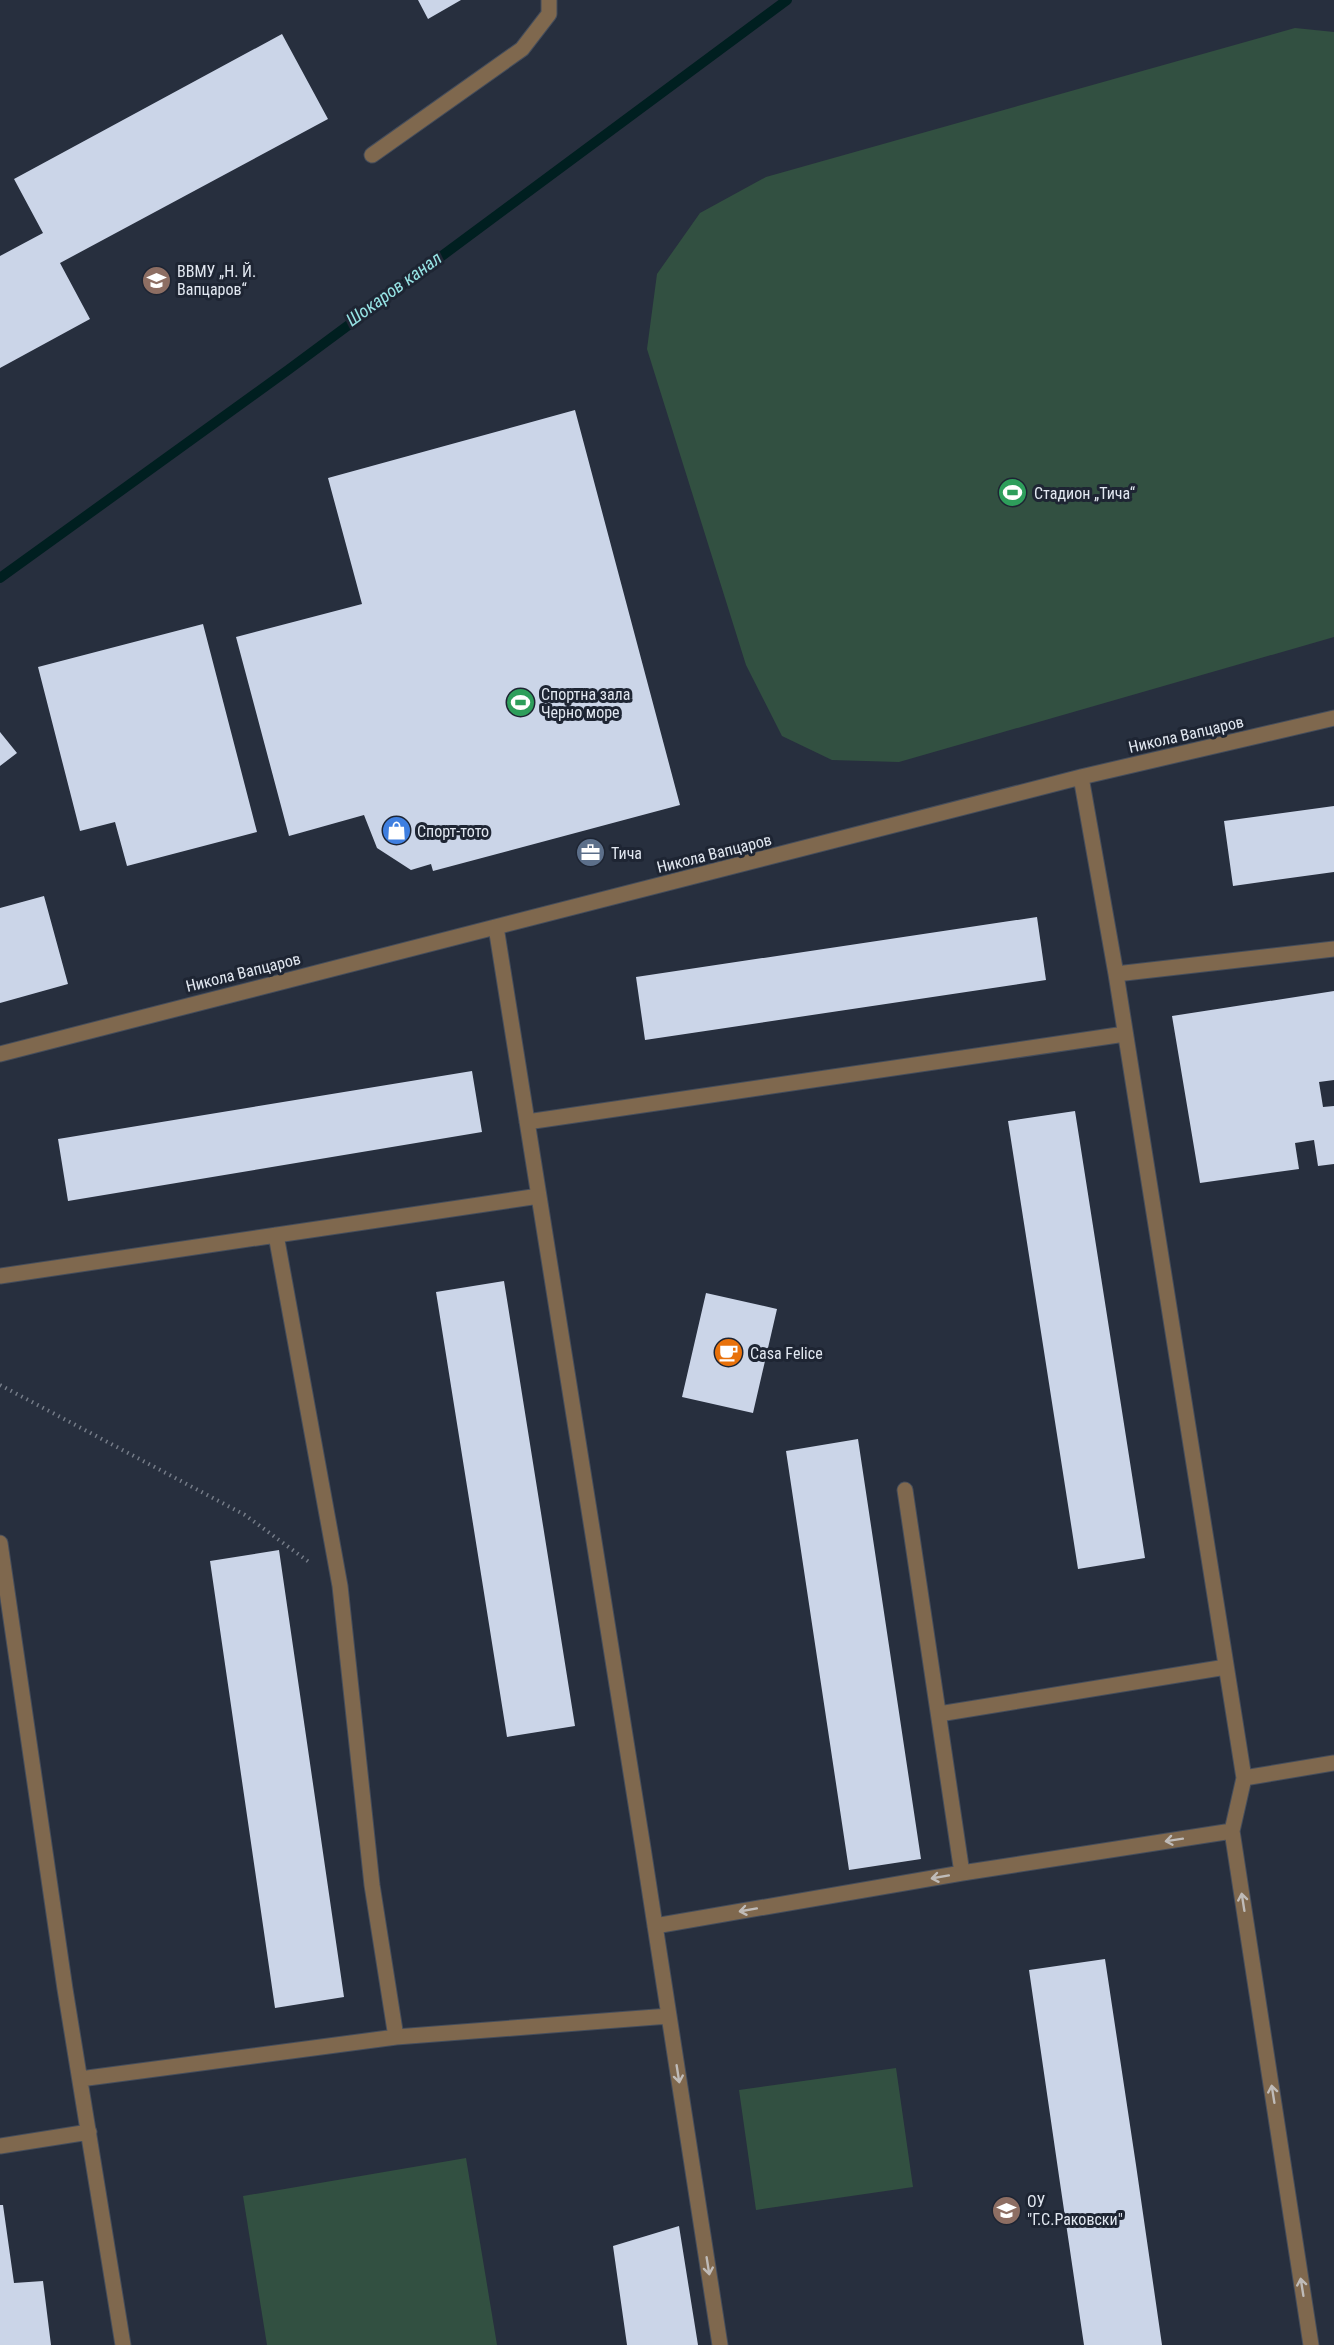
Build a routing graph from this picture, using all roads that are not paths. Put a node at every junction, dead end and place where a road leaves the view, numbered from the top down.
1 (549, 0) edge
2 (372, 155) dead end
3 (1334, 718) edge
4 (1081, 777) junction
5 (496, 927) junction
6 (1334, 950) edge
7 (1116, 974) junction
8 (1125, 1034) junction
9 (0, 1054) edge
10 (527, 1122) junction
11 (539, 1196) junction
12 (276, 1234) junction
13 (0, 1276) edge
14 (905, 1490) dead end
15 (0, 1544) edge
16 (1226, 1667) junction
17 (939, 1714) junction
18 (1334, 1763) edge
19 (1244, 1778) junction
20 (1232, 1831) junction
21 (962, 1873) junction
22 (655, 1926) junction
23 (669, 2016) junction
24 (396, 2037) junction
25 (80, 2079) junction
26 (89, 2132) junction
27 (0, 2146) edge
28 (123, 2345) edge
29 (720, 2345) edge
30 (1311, 2345) edge

1 - 2 street
3 - 4 street, Никола Вапцаров
4 - 5 street, Никола Вапцаров
4 - 7 street
5 - 9 street, Никола Вапцаров
5 - 10 street
6 - 7 street
7 - 8 street
8 - 10 street
8 - 16 street
10 - 11 street
11 - 12 street
11 - 22 street
12 - 13 street
12 - 24 street
14 - 17 street
15 - 25 street
16 - 17 street
16 - 19 street
17 - 21 street
18 - 19 street
19 - 20 street
20 -> 21 street
30 -> 20 street
21 -> 22 street
22 - 23 street
23 - 24 street
23 -> 29 street
24 - 25 street
25 - 26 street
26 - 27 street
26 - 28 street

